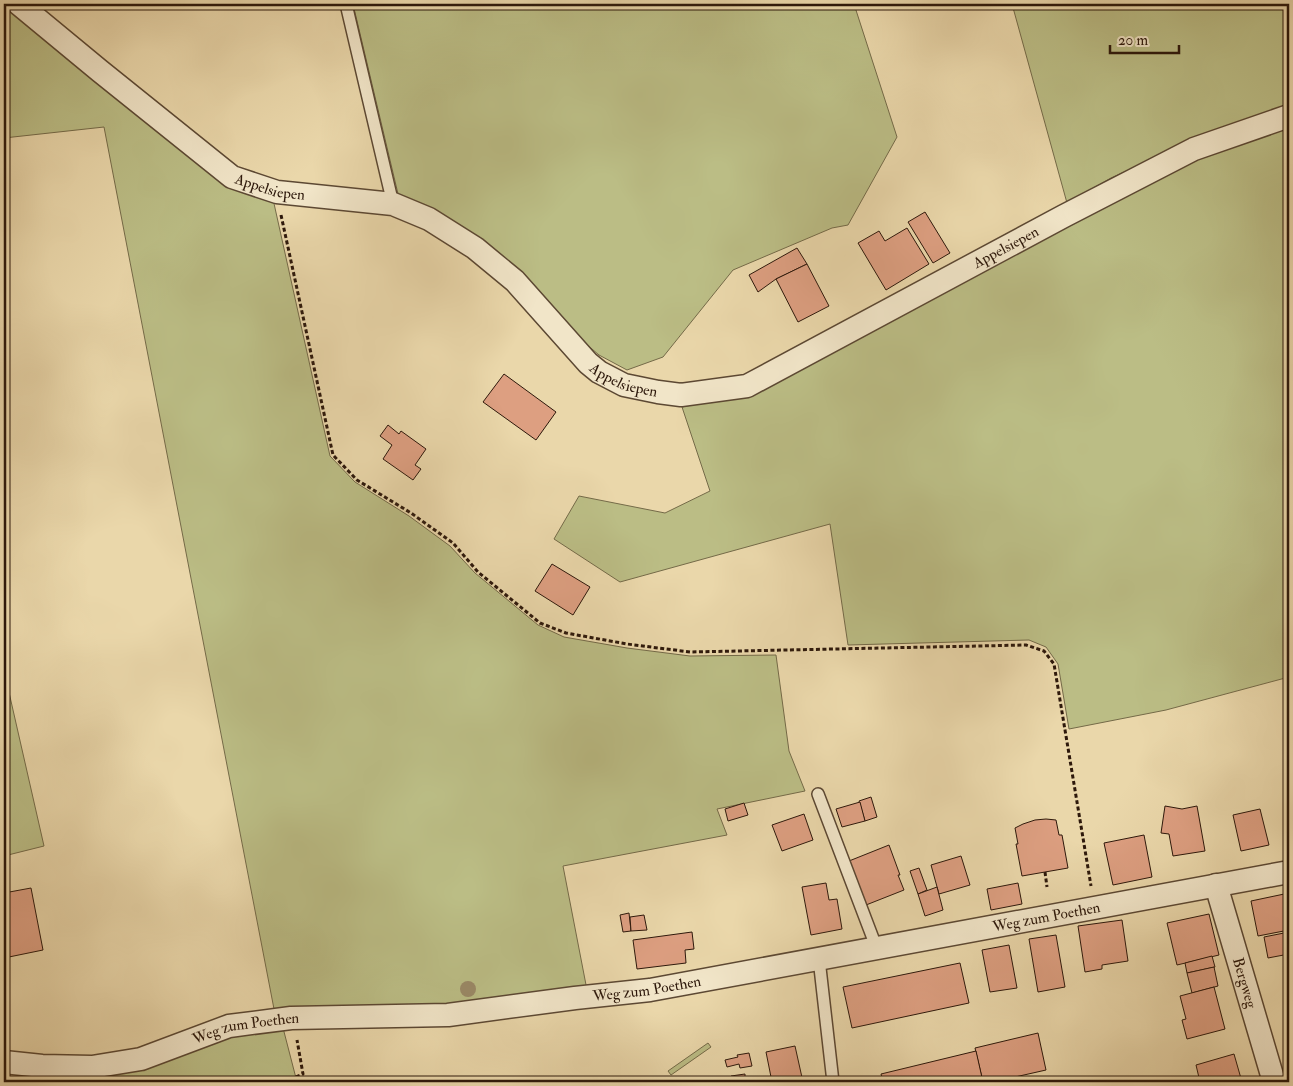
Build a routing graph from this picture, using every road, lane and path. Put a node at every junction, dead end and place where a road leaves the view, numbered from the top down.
1 (19, 4) edge
2 (346, 4) edge
3 (1289, 116) edge
4 (277, 192) junction
5 (392, 204) junction
6 (818, 794) dead end
7 (1045, 872) dead end
8 (1289, 872) edge
9 (1216, 885) junction
10 (1047, 887) dead end
11 (1094, 907) junction
12 (877, 949) junction
13 (819, 959) junction
14 (291, 1018) junction
15 (4, 1062) edge
16 (93, 1075) edge
17 (284, 1082) edge
18 (833, 1082) edge
19 (1274, 1082) edge

1 - 4 street, Appelsiepen
2 - 5 lane
3 - 5 street, Appelsiepen
4 - 5 street, Appelsiepen
4 - 11 path
6 - 12 lane
7 - 10 path
8 - 9 street, Weg zum Poethen
9 - 11 street, Weg zum Poethen
9 - 19 street, Bergweg
11 - 12 street, Weg zum Poethen
12 - 13 street, Weg zum Poethen
13 - 14 street, Weg zum Poethen
13 - 18 lane
14 - 16 street, Weg zum Poethen
14 - 17 path
15 - 16 street, Weg zum Poethen

